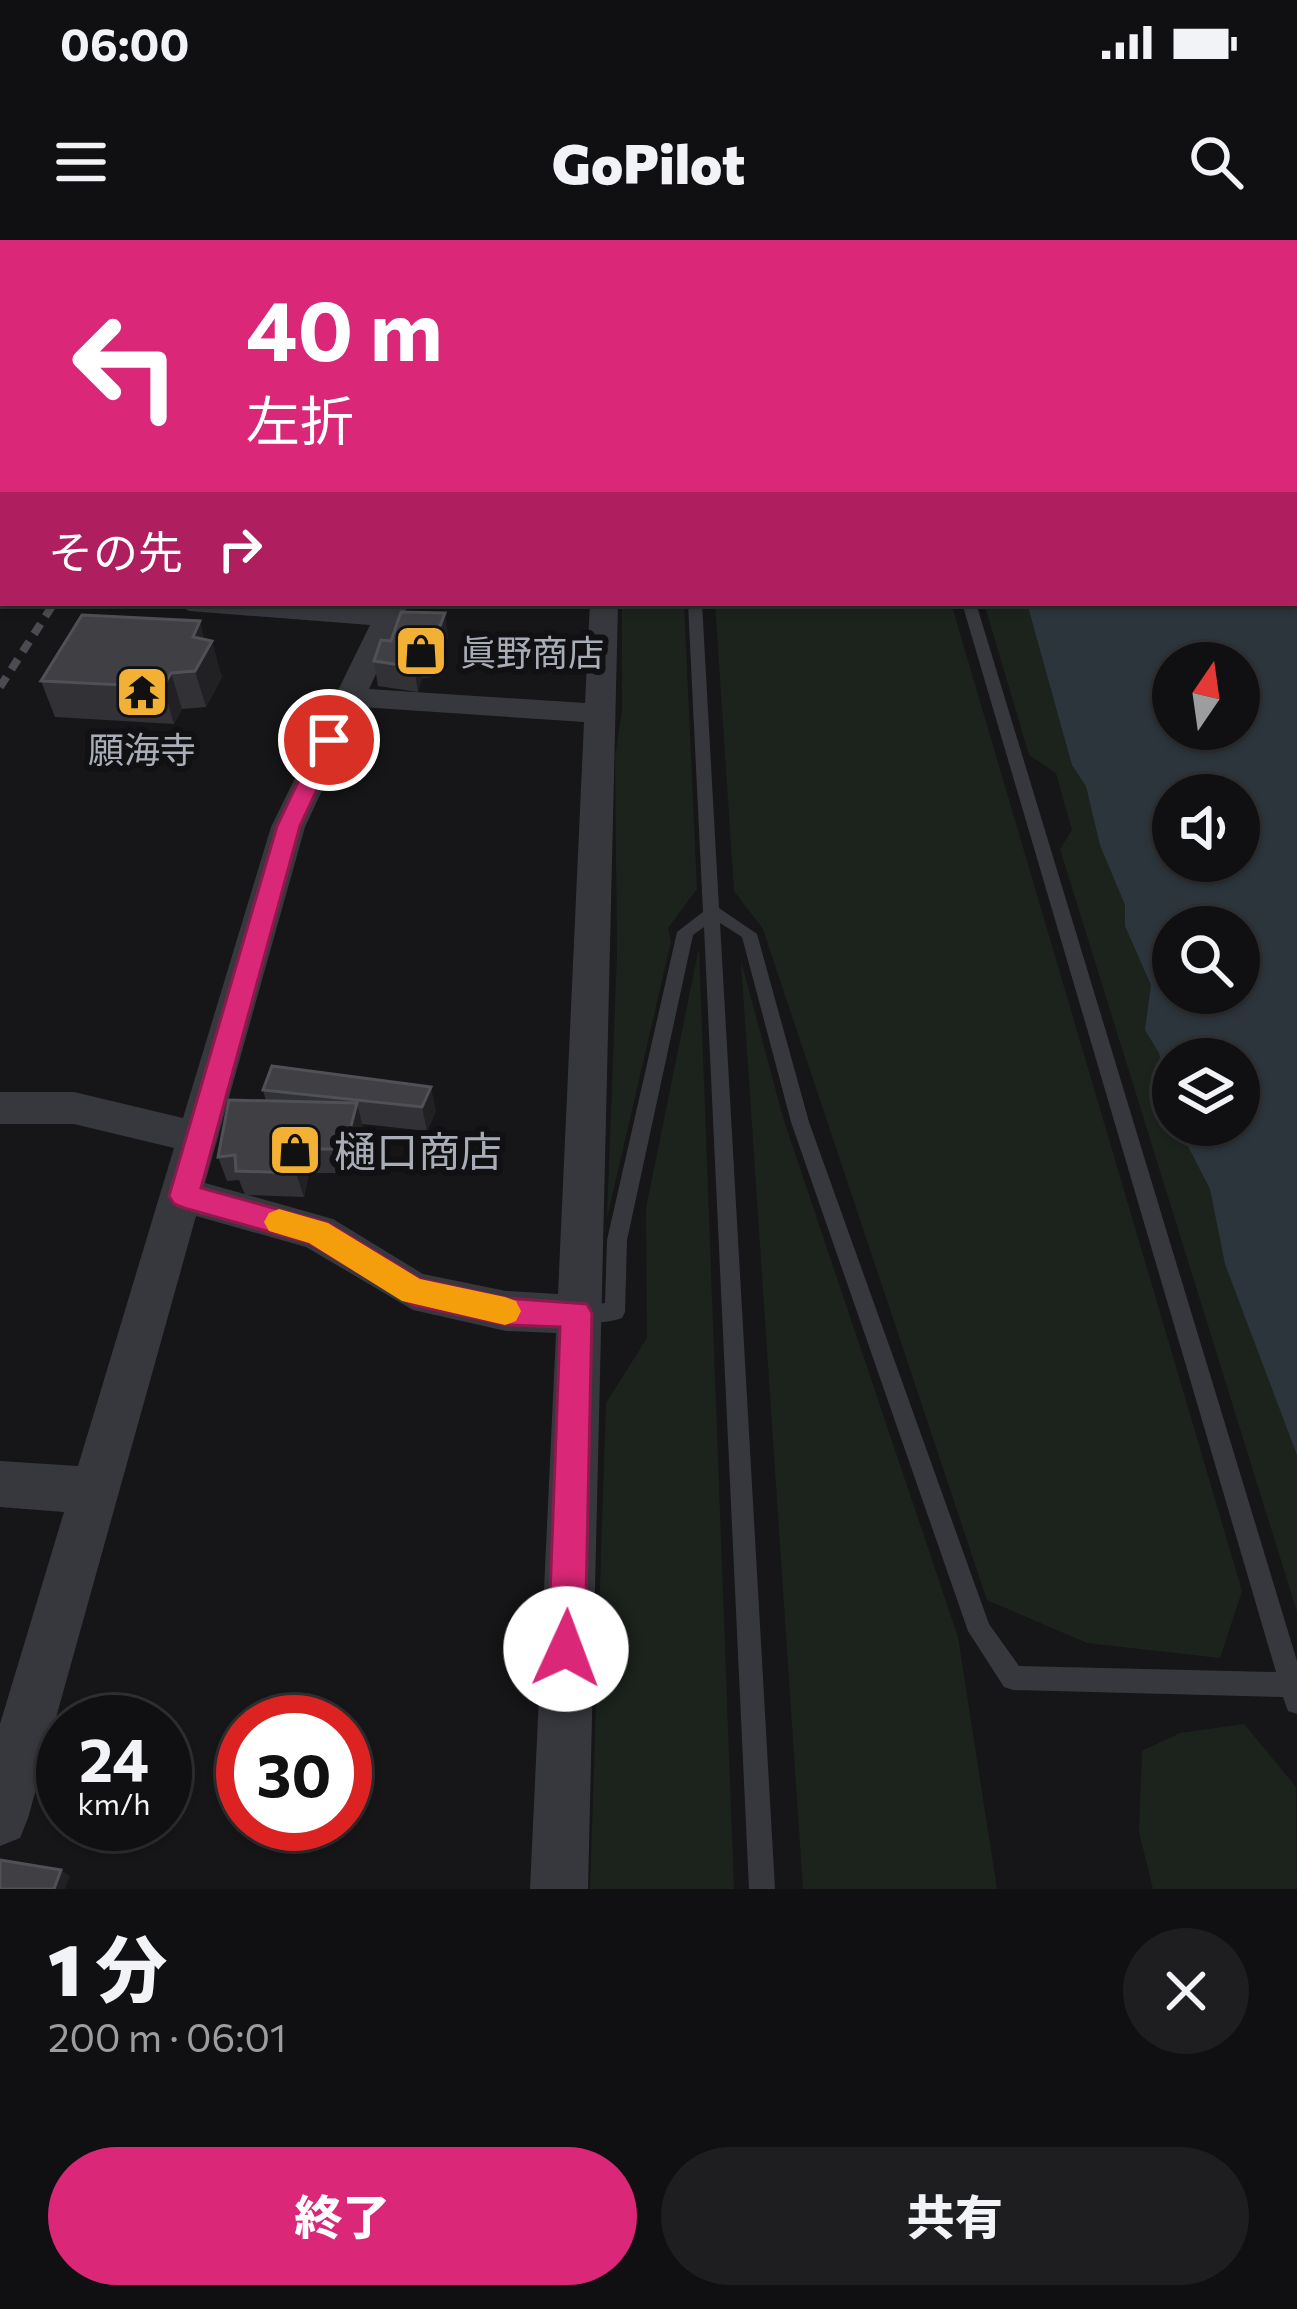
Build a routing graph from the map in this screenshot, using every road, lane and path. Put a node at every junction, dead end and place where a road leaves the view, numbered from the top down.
1 (276, 606) edge
2 (604, 606) edge
3 (695, 606) edge
4 (970, 606) edge
5 (392, 610) edge
6 (350, 697) junction
7 (603, 714) junction
8 (714, 912) junction
9 (0, 1108) edge
10 (201, 1138) junction
11 (184, 1196) junction
12 (576, 1313) junction
13 (0, 1484) edge
14 (98, 1492) junction
15 (1294, 1693) edge
16 (0, 1818) edge
17 (559, 1889) edge
18 (762, 1889) edge

1 - 5 street
2 - 7 street
3 - 8 lane
4 - 15 lane
5 - 6 street
6 - 7 street
6 - 10 street
7 - 12 street
8 - 12 lane
8 - 15 lane
8 - 18 lane
9 - 10 street
10 - 11 street
11 - 12 street
11 - 14 street
12 - 17 street
13 - 14 street
14 - 16 street

